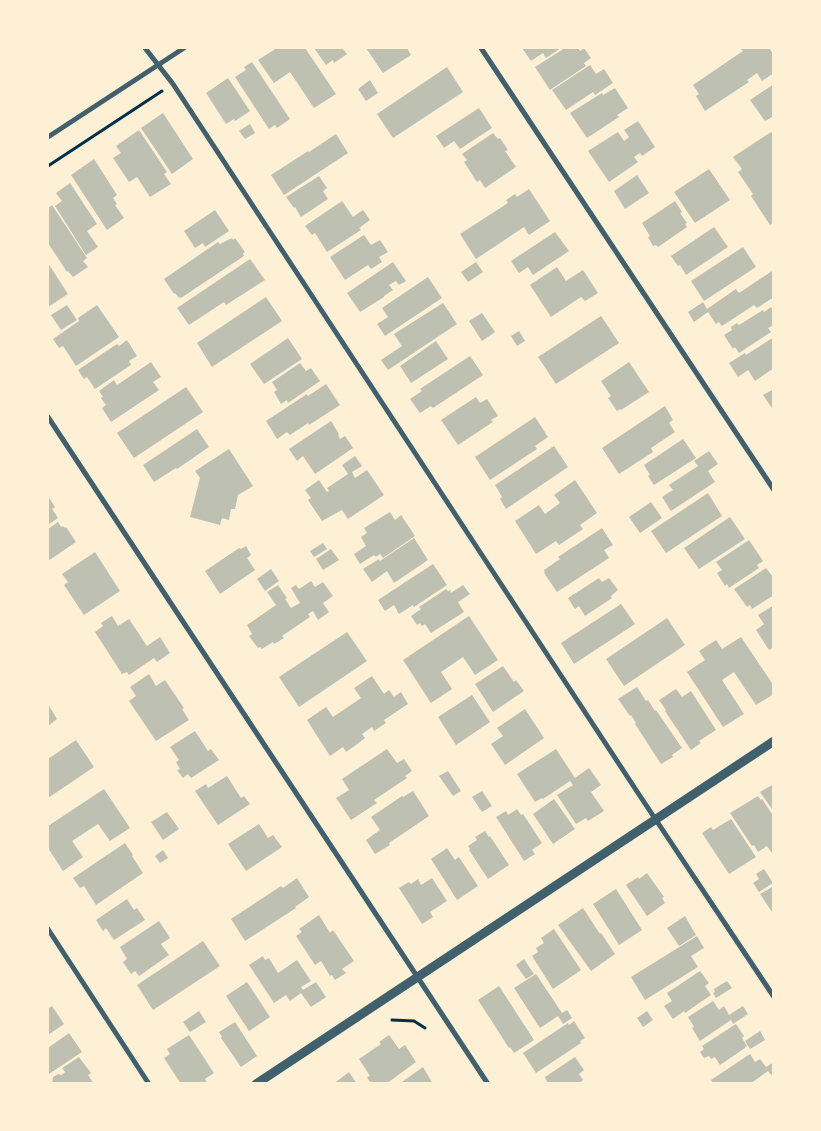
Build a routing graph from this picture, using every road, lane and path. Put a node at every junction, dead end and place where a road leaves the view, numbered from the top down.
1 (145, 48) edge
2 (184, 48) edge
3 (481, 48) edge
4 (158, 64) junction
5 (162, 91) dead end
6 (48, 137) edge
7 (48, 166) edge
8 (48, 417) edge
9 (774, 490) edge
10 (774, 741) edge
11 (656, 819) junction
12 (48, 929) edge
13 (417, 977) junction
14 (774, 996) edge
15 (392, 1020) dead end
16 (425, 1028) dead end
17 (149, 1084) edge
18 (256, 1084) edge
19 (488, 1084) edge

1 - 4 street
2 - 4 street
3 - 9 street
4 - 6 street
4 - 11 street
5 - 7 path
8 - 13 street
10 - 11 street
11 - 13 street
11 - 14 street
12 - 17 street
13 - 18 street
13 - 19 street
15 - 16 path

